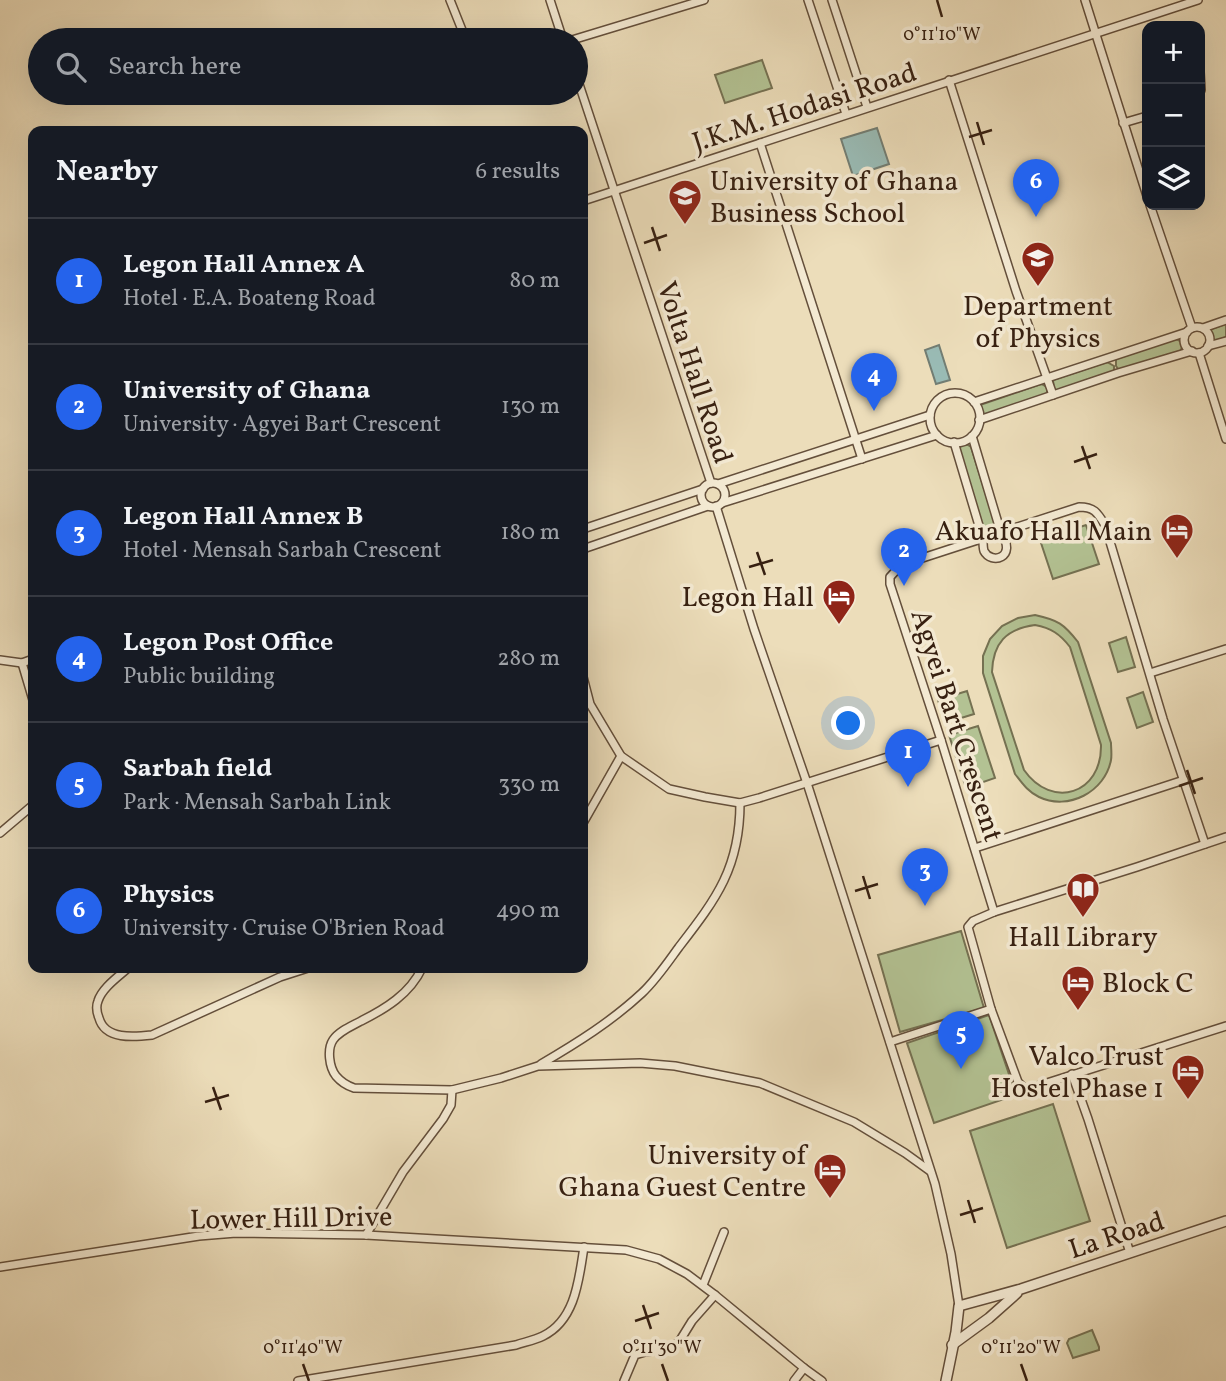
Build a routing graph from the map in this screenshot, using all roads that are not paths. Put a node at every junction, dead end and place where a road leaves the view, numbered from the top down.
1 (450, 0) edge
2 (550, 0) edge
3 (704, 0) edge
4 (808, 0) edge
5 (832, 0) edge
6 (1085, 0) edge
7 (1198, 0) edge
8 (461, 28) edge
9 (559, 28) edge
10 (1095, 33) junction
11 (588, 35) edge
12 (949, 80) junction
13 (586, 105) edge
14 (867, 107) junction
15 (846, 114) junction
16 (1142, 117) edge
17 (1123, 123) junction
18 (760, 143) junction
19 (1142, 181) edge
20 (614, 190) junction
21 (588, 199) edge
22 (1152, 210) edge
23 (1226, 320) edge
24 (1203, 328) junction
25 (1189, 330) junction
26 (1226, 341) edge
27 (1208, 346) junction
28 (1196, 352) junction
29 (1047, 377) junction
30 (1053, 395) junction
31 (974, 402) junction
32 (930, 415) junction
33 (979, 420) junction
34 (937, 435) junction
35 (972, 436) junction
36 (856, 439) junction
37 (1226, 439) edge
38 (954, 442) junction
39 (862, 459) junction
40 (714, 483) junction
41 (703, 489) junction
42 (715, 505) junction
43 (588, 527) edge
44 (1001, 533) junction
45 (983, 539) junction
46 (588, 547) edge
47 (1226, 649) edge
48 (0, 660) edge
49 (28, 661) edge
50 (22, 663) junction
51 (1150, 673) junction
52 (28, 683) edge
53 (588, 706) edge
54 (941, 740) junction
55 (621, 756) junction
56 (1184, 780) junction
57 (807, 783) junction
58 (740, 803) junction
59 (28, 809) edge
60 (588, 814) edge
61 (0, 833) edge
62 (1226, 836) edge
63 (1205, 844) junction
64 (975, 848) junction
65 (994, 912) junction
66 (123, 973) edge
67 (290, 973) edge
68 (419, 973) edge
69 (991, 1009) junction
70 (1226, 1026) edge
71 (890, 1042) junction
72 (538, 1066) junction
73 (1072, 1074) junction
74 (452, 1090) junction
75 (931, 1172) junction
76 (1226, 1221) edge
77 (724, 1232) dead end
78 (366, 1235) junction
79 (584, 1247) junction
80 (1130, 1253) junction
81 (0, 1267) edge
82 (703, 1285) junction
83 (1021, 1289) junction
84 (715, 1295) junction
85 (959, 1306) junction
86 (952, 1345) junction
87 (803, 1368) junction
88 (298, 1381) edge
89 (624, 1381) edge
90 (794, 1381) edge
91 (822, 1381) edge
92 (946, 1381) edge

1 - 8 street
2 - 9 street
3 - 11 street
4 - 15 street
5 - 14 street
6 - 10 street
7 - 10 street, J.K.M. Hodasi Road
10 - 12 street, J.K.M. Hodasi Road
10 - 17 street
12 - 14 street, J.K.M. Hodasi Road
12 - 29 street
13 - 20 street, Volta Hall Road
14 - 15 street, J.K.M. Hodasi Road
15 - 18 street, J.K.M. Hodasi Road
16 - 17 street
17 - 19 street
18 - 20 street, J.K.M. Hodasi Road
18 - 36 street
20 - 21 street, J.K.M. Hodasi Road
20 - 40 street, Volta Hall Road
22 - 25 street
23 - 24 street
24 - 25 street
24 - 27 street
25 - 28 street
25 - 29 street
26 - 27 street
27 - 28 street
28 - 30 street
28 - 37 street
29 - 30 street
29 - 31 street
30 - 33 street
31 - 32 street
31 - 33 street
32 - 34 street
32 - 36 street
33 - 35 street
34 - 38 street
34 - 39 street
35 - 38 street
35 - 44 street
36 - 39 street
36 - 40 street
38 - 45 street
39 - 42 street
40 - 41 street
40 - 42 street
41 - 42 street
41 - 43 street
42 - 46 street
42 - 57 street
44 - 45 street, Agyei Bart Crescent
44 - 45 street
44 - 51 street, Agyei Bart Crescent
45 - 54 street, Agyei Bart Crescent
47 - 51 street
48 - 50 street
49 - 50 street
50 - 52 street
51 - 56 street, Agyei Bart Crescent
53 - 55 street
54 - 57 street
54 - 64 street, Agyei Bart Crescent
55 - 58 street
55 - 60 street
56 - 63 street, Agyei Bart Crescent
56 - 64 street
57 - 58 street
57 - 71 street
58 - 72 street
59 - 61 street
62 - 63 street
63 - 65 street
64 - 65 street, Agyei Bart Crescent
65 - 69 street
66 - 67 street
68 - 74 street
69 - 71 street
69 - 73 street
70 - 73 street
71 - 75 street
72 - 74 street
72 - 75 street
73 - 80 street
74 - 78 street
75 - 85 street
76 - 80 street, La Road
77 - 82 street
78 - 79 street, Lower Hill Drive
78 - 81 street, Lower Hill Drive
79 - 82 street, Lower Hill Drive
79 - 88 street
80 - 83 street, La Road
82 - 84 street, Lower Hill Drive
83 - 85 street, La Road
83 - 86 street, La Road
84 - 87 street, Lower Hill Drive
84 - 89 street
85 - 86 street
86 - 92 street
87 - 90 street
87 - 91 street, Lower Hill Drive

